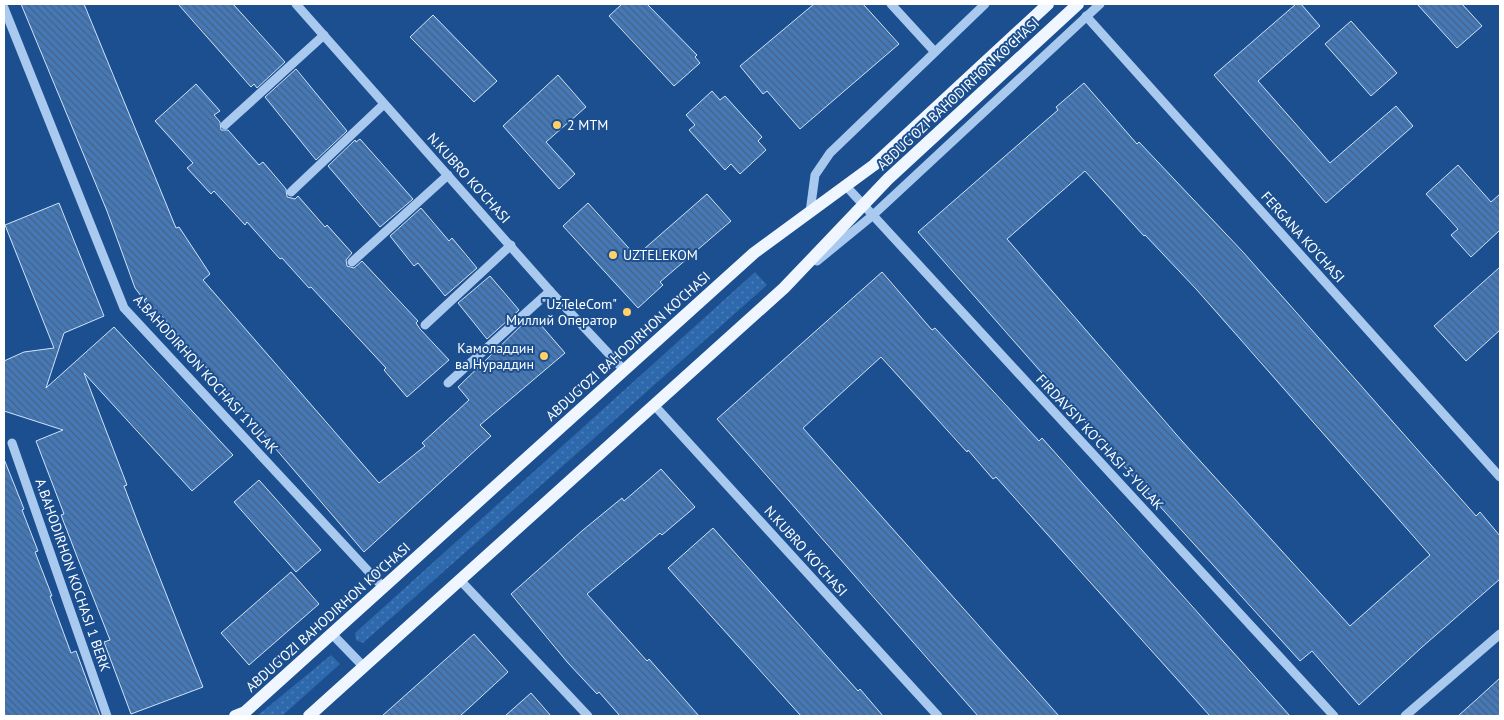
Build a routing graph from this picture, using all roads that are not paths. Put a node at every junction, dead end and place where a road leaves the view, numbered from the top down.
1 (892, 4) edge
2 (985, 4) edge
3 (1048, 4) edge
4 (1078, 4) edge
5 (1100, 4) edge
6 (298, 5) edge
7 (4, 8) edge
8 (1086, 16) junction
9 (324, 35) junction
10 (934, 51) junction
11 (384, 104) junction
12 (225, 125) dead end
13 (448, 175) junction
14 (846, 186) junction
15 (291, 192) dead end
16 (862, 205) junction
17 (810, 212) junction
18 (872, 216) junction
19 (512, 245) junction
20 (352, 262) dead end
21 (784, 288) junction
22 (550, 291) junction
23 (425, 325) dead end
24 (624, 370) junction
25 (448, 383) dead end
26 (654, 405) junction
27 (12, 442) dead end
28 (1500, 477) edge
29 (460, 580) junction
30 (383, 587) junction
31 (332, 634) junction
32 (1500, 634) edge
33 (364, 667) junction
34 (108, 716) edge
35 (234, 716) edge
36 (309, 716) edge
37 (588, 716) edge
38 (938, 716) edge
39 (1334, 716) edge
40 (1405, 716) edge

1 - 10 street
2 - 10 street
3 - 14 main road, ABDUG’OZI BAHODIRHON KO’CHASI
4 - 16 main road, ABDUG’OZI BAHODIRHON KO’CHASI
5 - 8 street
6 - 9 street, N.KUBRO KO'CHASI
7 - 30 street, A.BAHODIRHON KOCHASI 1YULAK
8 - 18 street
8 - 28 street, FERGANA KO'CHASI
9 - 11 street, N.KUBRO KO'CHASI
9 - 12 street
10 - 17 street
11 - 13 street, N.KUBRO KO'CHASI
11 - 15 street
13 - 19 street, N.KUBRO KO'CHASI
13 - 20 street
14 - 16 street, FIRDAVSIY KO'CHASI 3 YULAK
14 - 17 main road, ABDUG’OZI BAHODIRHON KO’CHASI
16 - 18 street, FIRDAVSIY KO'CHASI 3 YULAK
16 - 21 main road, ABDUG’OZI BAHODIRHON KO’CHASI
17 - 24 main road, ABDUG’OZI BAHODIRHON KO’CHASI
18 - 21 street
18 - 39 street, FIRDAVSIY KO'CHASI 3 YULAK
19 - 22 street, N.KUBRO KO'CHASI
19 - 23 street
21 - 26 main road, ABDUG’OZI BAHODIRHON KO’CHASI
22 - 24 street, N.KUBRO KO'CHASI
22 - 25 street
24 - 30 main road, ABDUG’OZI BAHODIRHON KO’CHASI
26 - 29 main road, ABDUG’OZI BAHODIRHON KO’CHASI
26 - 38 street, N.KUBRO KO'CHASI
27 - 34 street, A.BAHODIRHON KOCHASI 1 BERK
29 - 33 main road, ABDUG’OZI BAHODIRHON KO’CHASI
29 - 37 street
30 - 31 main road, ABDUG’OZI BAHODIRHON KO’CHASI
31 - 33 street
31 - 35 main road, ABDUG’OZI BAHODIRHON KO’CHASI
32 - 40 street
33 - 36 main road, ABDUG’OZI BAHODIRHON KO’CHASI

